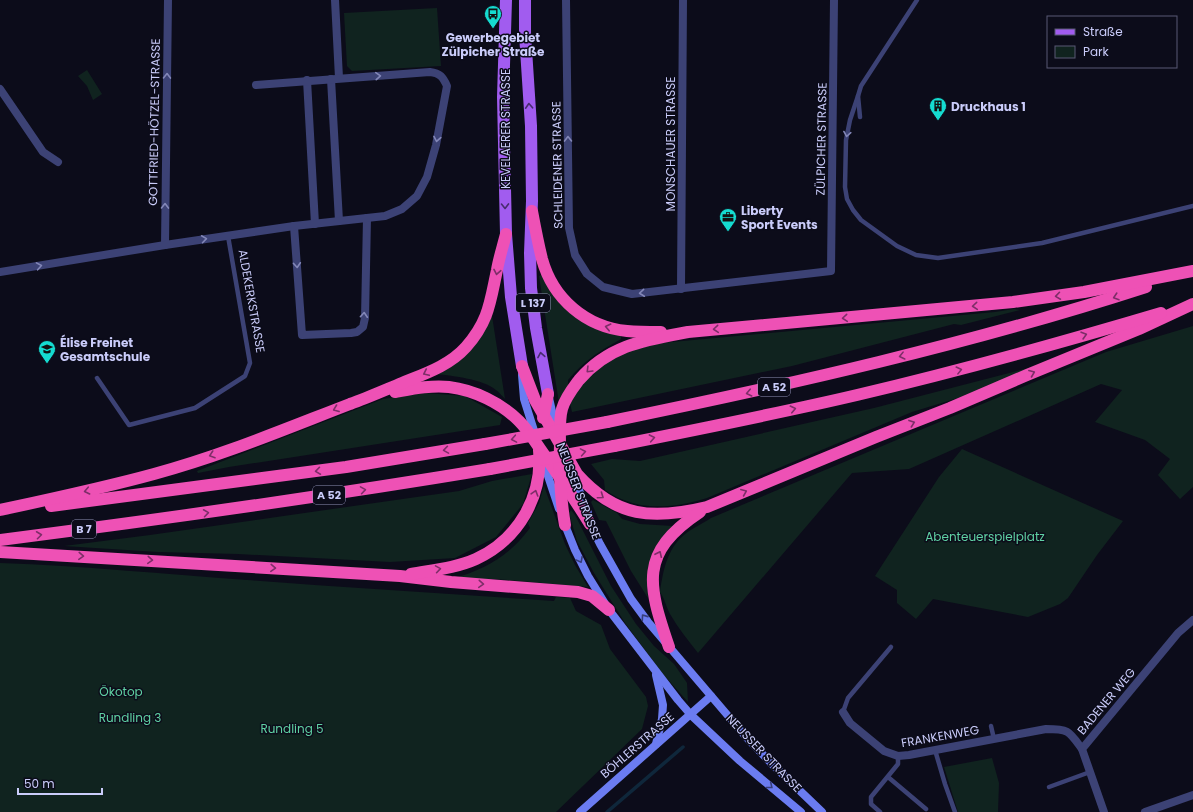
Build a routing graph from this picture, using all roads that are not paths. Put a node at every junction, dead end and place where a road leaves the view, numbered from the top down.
1 (168, 0) edge
2 (335, 0) edge
3 (506, 0) edge
4 (525, 0) edge
5 (566, 0) edge
6 (683, 0) edge
7 (834, 0) edge
8 (917, 0) edge
9 (335, 78) junction
10 (307, 80) junction
11 (256, 84) dead end
12 (0, 89) edge
13 (858, 96) junction
14 (860, 117) dead end
15 (58, 162) dead end
16 (1193, 206) edge
17 (532, 211) junction
18 (367, 218) junction
19 (339, 221) junction
20 (315, 224) junction
21 (294, 226) junction
22 (506, 234) junction
23 (228, 236) junction
24 (165, 245) junction
25 (0, 272) edge
26 (1193, 272) edge
27 (681, 289) junction
28 (1193, 304) edge
29 (688, 332) junction
30 (522, 366) junction
31 (97, 378) dead end
32 (548, 394) junction
33 (373, 396) junction
34 (544, 415) junction
35 (560, 444) junction
36 (539, 448) junction
37 (559, 476) junction
38 (163, 492) joint
39 (708, 507) junction
40 (0, 511) edge
41 (168, 518) joint
42 (565, 524) junction
43 (590, 524) junction
44 (0, 540) edge
45 (0, 552) edge
46 (400, 576) junction
47 (609, 610) junction
48 (1193, 620) edge
49 (669, 647) junction
50 (890, 647) dead end
51 (656, 672) junction
52 (711, 696) junction
53 (843, 712) joint
54 (691, 715) junction
55 (991, 726) dead end
56 (994, 738) junction
57 (656, 744) junction
58 (1082, 749) junction
59 (935, 750) junction
60 (898, 756) junction
61 (1090, 772) junction
62 (888, 777) junction
63 (1049, 788) dead end
64 (1193, 795) edge
65 (926, 809) dead end
66 (580, 812) edge
67 (802, 812) edge
68 (822, 812) edge
69 (880, 812) edge
70 (955, 812) edge
71 (1104, 812) edge
72 (1144, 812) edge

24 -> 1 street, GOTTFRIED-HÖTZEL-STRASSE
2 - 9 street
3 -> 22 main road, KEVELAERER STRASSE / L 137
17 -> 4 main road, KEVELAERER STRASSE / L 137
27 -> 5 street, SCHLEIDENER STRASSE
6 - 27 street, MONSCHAUER STRASSE
7 - 27 street, ZÜLPICHER STRASSE
8 - 13 lane
9 - 10 street, ALDEKERKSTRASSE
9 -> 18 street, ALDEKERKSTRASSE
9 - 19 street
10 - 11 street, ALDEKERKSTRASSE
10 - 20 street
12 - 15 street
13 - 14 lane
13 -> 16 lane
29 -> 17 highway
32 -> 17 main road, NEUSSER STRASSE / L 137
18 - 19 street, ALDEKERKSTRASSE
21 -> 18 street
19 - 20 street, ALDEKERKSTRASSE
20 - 21 street, ALDEKERKSTRASSE
21 - 23 street, ALDEKERKSTRASSE
22 - 30 main road, NEUSSER STRASSE / L 137
22 -> 33 highway
24 -> 23 street, ALDEKERKSTRASSE
23 - 31 lane, ALDEKERKSTRASSE
25 -> 24 street, ALDEKERKSTRASSE
26 -> 29 highway
26 -> 38 highway, A 52, bridge
39 -> 28 highway
41 -> 28 highway, A 52, bridge
29 -> 35 highway
30 - 34 highway
30 - 36 main road, NEUSSER STRASSE / L 137
32 - 34 highway
32 - 35 main road, NEUSSER STRASSE / L 137
33 - 36 highway
33 -> 40 highway
34 - 35 highway
34 - 36 highway
35 - 37 highway
35 -> 39 highway
35 - 43 main road, NEUSSER STRASSE / L 137
36 - 37 highway
36 - 42 main road, NEUSSER STRASSE / L 137
46 -> 36 highway
37 - 42 highway
37 - 43 highway
38 - 40 highway, B 7
49 -> 39 highway
44 -> 41 highway, B 7
42 -> 47 main road, NEUSSER STRASSE / L 137
49 -> 43 main road, NEUSSER STRASSE / L 137
45 -> 46 highway
46 -> 47 highway
47 - 51 main road, NEUSSER STRASSE / L 137
48 - 58 street, BADENER WEG
49 - 52 main road, NEUSSER STRASSE / L 137
50 - 53 lane, FRANKENWEG
51 - 54 main road, NEUSSER STRASSE / L 137
51 - 57 main road
52 - 54 main road, BÖHLERSTRASSE
52 - 68 main road, NEUSSER STRASSE / L 137
53 - 60 street, FRANKENWEG
54 - 57 main road, BÖHLERSTRASSE
54 -> 67 main road, NEUSSER STRASSE / L 137
55 - 56 lane
56 - 58 street, FRANKENWEG
56 - 59 street, FRANKENWEG
57 - 66 main road, BÖHLERSTRASSE
58 - 61 street, BADENER WEG
59 - 60 street, FRANKENWEG
59 - 70 lane
60 - 62 lane
61 - 63 lane
61 - 71 street, BADENER WEG
62 - 65 lane
62 - 69 lane
64 - 72 street

